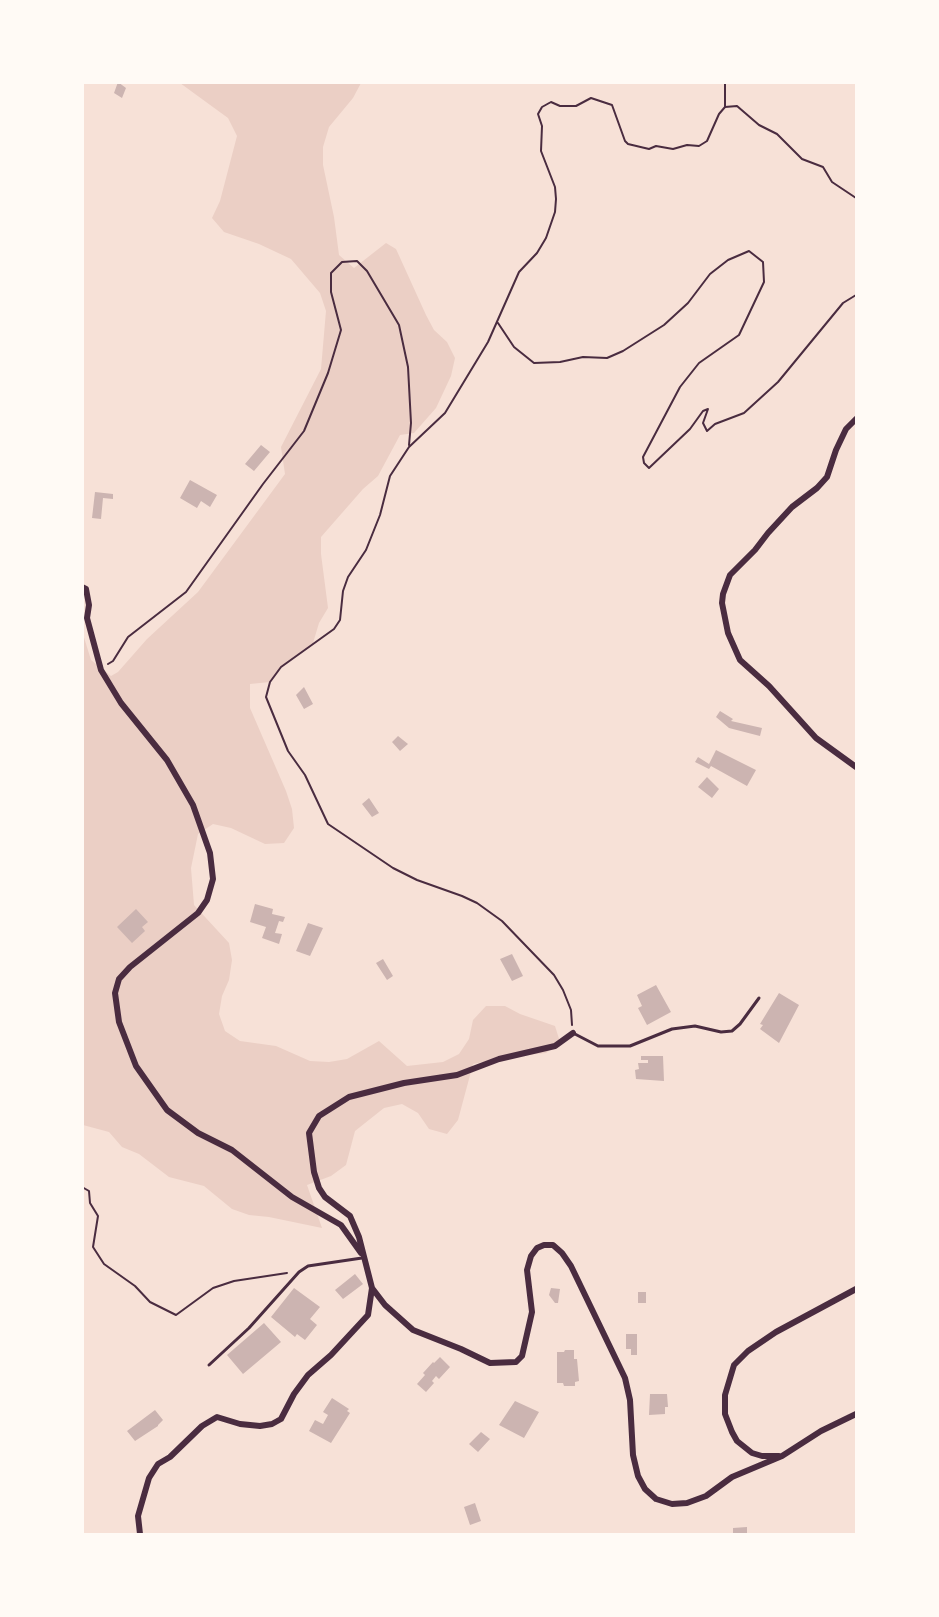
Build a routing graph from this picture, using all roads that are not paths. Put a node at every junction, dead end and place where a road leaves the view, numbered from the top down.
1 (856, 419) edge
2 (82, 587) edge
3 (856, 767) edge
4 (759, 999) dead end
5 (573, 1033) joint
6 (364, 1257) junction
7 (372, 1288) junction
8 (856, 1289) edge
9 (209, 1365) dead end
10 (856, 1414) edge
11 (782, 1456) junction
12 (141, 1534) edge

1 - 3 street
2 - 6 street
4 - 5 lane
5 - 6 street
6 - 7 street
6 - 9 lane
7 - 11 street
7 - 12 street
8 - 11 street
10 - 11 street

